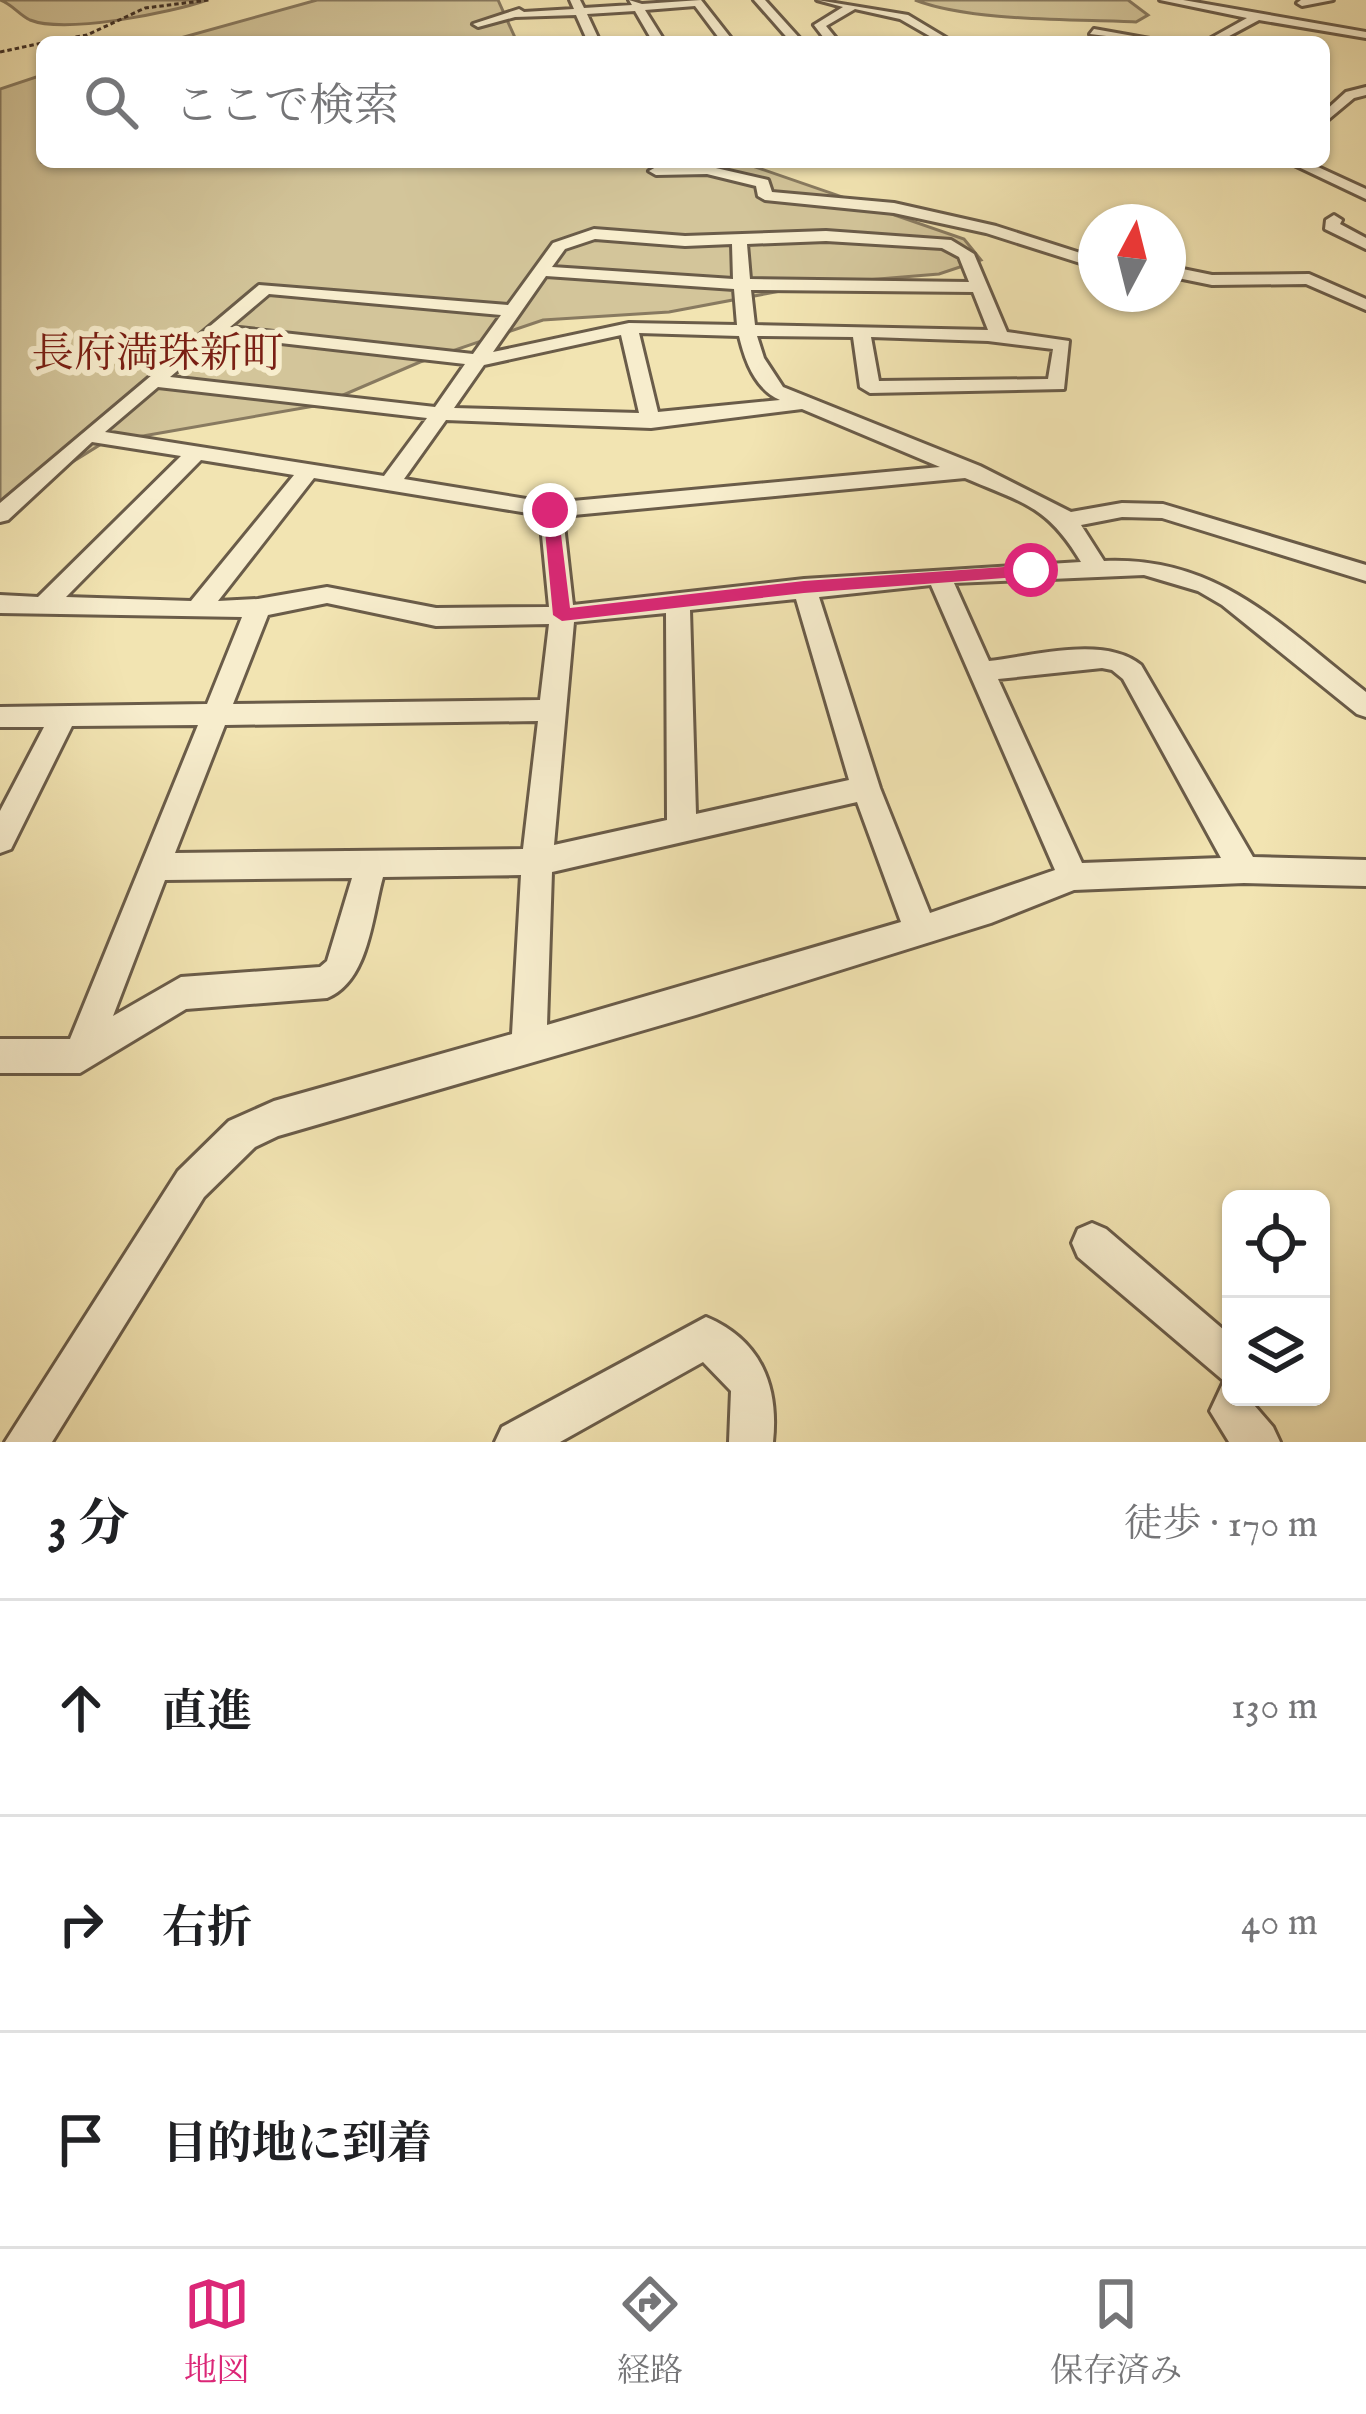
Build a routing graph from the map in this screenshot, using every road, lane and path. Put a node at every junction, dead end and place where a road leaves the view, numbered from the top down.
1 (209, 0) edge
2 (759, 0) edge
3 (822, 0) edge
4 (1165, 0) edge
5 (1241, 0) edge
6 (1328, 0) edge
7 (1300, 1) edge
8 (698, 2) edge
9 (1187, 2) edge
10 (636, 4) edge
11 (578, 6) edge
12 (853, 6) junction
13 (520, 14) edge
14 (1258, 16) junction
15 (478, 25) dead end
16 (1213, 26) dead end
17 (1232, 30) junction
18 (1348, 31) junction
19 (1094, 32) dead end
20 (1366, 35) edge
21 (75, 36) edge
22 (591, 36) edge
23 (655, 36) edge
24 (724, 36) edge
25 (791, 36) edge
26 (828, 36) edge
27 (940, 36) edge
28 (1116, 36) edge
29 (1221, 36) edge
30 (36, 44) edge
31 (0, 52) edge
32 (1366, 92) edge
33 (1350, 110) dead end
34 (1330, 112) edge
35 (1330, 113) edge
36 (1308, 168) edge
37 (656, 171) dead end
38 (1366, 195) edge
39 (1334, 220) dead end
40 (739, 237) junction
41 (1366, 244) edge
42 (1078, 256) edge
43 (542, 271) junction
44 (1186, 275) edge
45 (743, 283) junction
46 (978, 287) junction
47 (1366, 305) edge
48 (620, 309) junction
49 (511, 311) junction
50 (212, 330) junction
51 (746, 330) junction
52 (861, 332) junction
53 (999, 334) junction
54 (476, 360) junction
55 (153, 380) junction
56 (802, 404) junction
57 (437, 417) junction
58 (651, 422) junction
59 (88, 435) junction
60 (197, 452) junction
61 (310, 469) junction
62 (972, 471) junction
63 (392, 481) junction
64 (550, 510) junction
65 (0, 515) edge
66 (1067, 520) junction
67 (1095, 566) junction
68 (1366, 573) edge
69 (939, 576) junction
70 (804, 587) junction
71 (679, 602) junction
72 (0, 604) edge
73 (42, 607) junction
74 (258, 608) junction
75 (197, 610) junction
76 (562, 615) junction
77 (982, 671) junction
78 (1366, 707) edge
79 (554, 710) junction
80 (0, 717) edge
81 (63, 717) junction
82 (214, 718) junction
83 (866, 788) junction
84 (682, 829) junction
85 (0, 840) edge
86 (537, 862) junction
87 (370, 865) junction
88 (156, 867) junction
89 (1244, 871) junction
90 (1366, 873) edge
91 (1073, 878) junction
92 (920, 929) junction
93 (529, 1044) junction
94 (0, 1056) edge
95 (80, 1056) junction
96 (1092, 1243) dead end
97 (1222, 1355) edge
98 (1234, 1406) edge
99 (27, 1442) edge
100 (517, 1442) edge
101 (752, 1442) edge
102 (1258, 1442) edge

1 - 21 path
2 - 25 street
3 - 12 street
4 - 9 street
5 - 14 street
6 - 7 street
7 - 18 street
8 - 10 street
8 - 24 street
9 - 14 street
10 - 11 street
10 - 23 street
11 - 13 street
11 - 22 street
12 - 26 street
12 - 27 street
13 - 15 street
14 - 17 street
14 - 18 street
16 - 17 street
17 - 29 street
18 - 20 street
19 - 28 street
30 - 31 path
32 - 34 street
33 - 35 street
36 - 38 street
37 - 42 street
39 - 41 street
40 - 43 street
40 - 45 street
40 - 46 street
43 - 48 street
43 - 49 street
44 - 47 street
45 - 46 street
45 - 48 street
45 - 51 street
46 - 53 street
48 - 51 street
48 - 54 street
48 - 58 street
49 - 50 street
49 - 54 street
50 - 54 street
50 - 55 street
51 - 52 street
51 - 56 street
52 - 53 street
52 - 53 street
54 - 57 street
55 - 57 street
55 - 59 street
56 - 58 street
56 - 62 street
57 - 58 street
57 - 63 street
59 - 60 street
59 - 65 street
60 - 61 street
60 - 73 street
61 - 63 street
61 - 75 street
62 - 64 street
62 - 66 street
63 - 64 street
64 - 76 street
66 - 67 street
66 - 68 street
67 - 69 street
67 - 78 street
69 - 70 street
69 - 77 street
70 - 71 street
70 - 83 street
71 - 76 street
71 - 84 street
72 - 73 street
73 - 75 street
74 - 75 street
74 - 76 street
74 - 82 street
76 - 79 street
77 - 89 street
77 - 91 street
79 - 82 street
79 - 86 street
80 - 81 street
81 - 82 street
81 - 85 street
82 - 88 street
83 - 84 street
83 - 92 street
84 - 86 street
86 - 87 street
86 - 93 street
87 - 88 street
87 - 95 street
88 - 95 street
89 - 90 street
89 - 91 street
91 - 92 street
92 - 93 street
93 - 99 street
94 - 95 street
96 - 97 street
98 - 102 street
100 - 101 street

